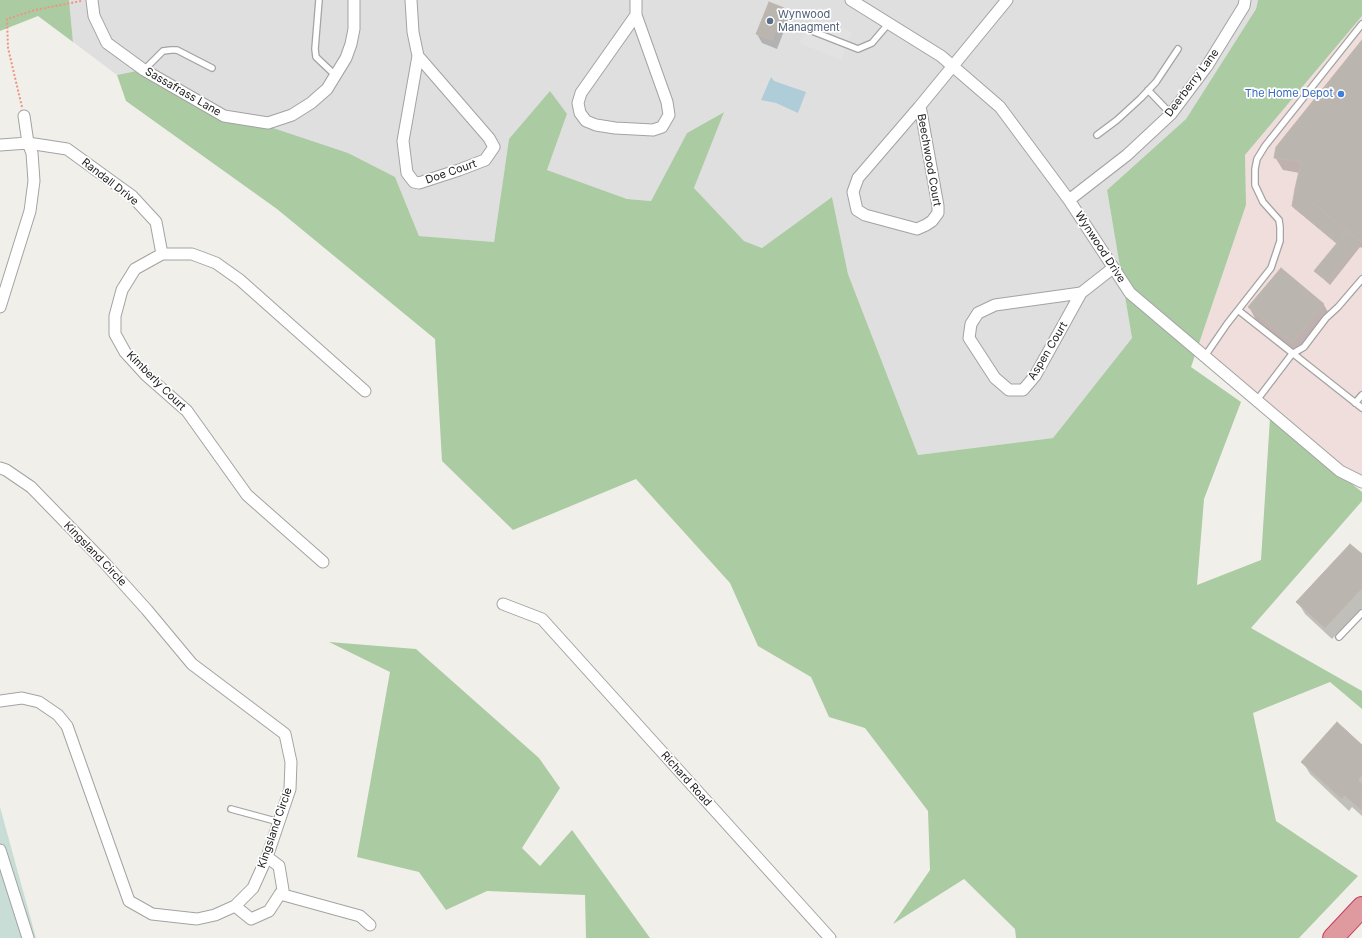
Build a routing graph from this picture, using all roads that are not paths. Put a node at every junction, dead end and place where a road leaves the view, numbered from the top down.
1 (92, 0) edge
2 (319, 0) edge
3 (354, 0) edge
4 (411, 0) edge
5 (636, 0) edge
6 (851, 0) edge
7 (1007, 0) edge
8 (1245, 0) edge
9 (636, 15) junction
10 (889, 23) junction
11 (1362, 24) edge
12 (812, 31) dead end
13 (1178, 49) dead end
14 (418, 56) junction
15 (952, 67) junction
16 (212, 68) dead end
17 (144, 70) junction
18 (335, 75) junction
19 (1148, 90) junction
20 (920, 106) junction
21 (1171, 114) junction
22 (24, 116) road end
23 (1097, 135) dead end
24 (28, 143) junction
25 (0, 145) edge
26 (1068, 200) junction
27 (162, 254) junction
28 (1113, 268) junction
29 (1362, 279) edge
30 (1081, 293) junction
31 (0, 307) edge
32 (1238, 310) junction
33 (1292, 354) junction
34 (1205, 356) junction
35 (365, 391) dead end
36 (1362, 395) edge
37 (1257, 400) junction
38 (1355, 403) junction
39 (1362, 408) edge
40 (0, 468) edge
41 (1362, 482) edge
42 (323, 562) dead end
43 (503, 604) dead end
44 (1362, 613) edge
45 (1339, 638) dead end
46 (0, 701) edge
47 (231, 809) dead end
48 (279, 822) junction
49 (0, 850) edge
50 (267, 857) junction
51 (280, 894) junction
52 (235, 906) junction
53 (1362, 906) edge
54 (370, 926) dead end
55 (28, 938) edge
56 (830, 938) edge
57 (1333, 938) edge

1 - 17 street, Sassafrass Lane
2 - 18 lane
3 - 18 street, Sassafrass Lane
4 - 14 street, Doe Court
5 - 9 street
6 - 10 street, Wynwood Drive
7 - 15 street, Beechwood Court
8 - 21 street, Deerberry Lane
9 - 9 street
10 - 12 lane
10 - 15 street, Wynwood Drive
11 - 32 lane
13 - 19 lane
14 - 14 street, Doe Court
15 - 20 street, Beechwood Court
15 - 26 street, Wynwood Drive
16 - 17 lane
17 - 18 street, Sassafrass Lane
19 - 21 lane
19 - 23 lane
20 - 20 street, Beechwood Court
21 - 26 street, Deerberry Lane
22 - 24 street
24 - 25 street, Randall Drive
24 - 27 street, Randall Drive
24 - 31 street
26 - 28 street, Wynwood Drive
27 - 35 street, Kimberly Court
27 - 42 street, Kimberly Court
28 - 30 street, Aspen Court
28 - 34 street, Wynwood Drive
29 - 33 lane
30 - 30 street, Aspen Court
32 - 33 lane
32 - 34 lane
33 - 37 lane
33 - 38 lane
34 - 37 street, Wynwood Drive
36 - 38 lane
37 - 41 street, Wynwood Drive
38 - 39 lane
40 - 48 street, Kingsland Circle
43 - 56 street, Richard Road
44 - 45 lane
46 - 52 street, Kingsland Circle
47 - 48 lane
48 - 50 street, Kingsland Circle
49 - 55 street
50 - 51 street
50 - 52 street, Kingsland Circle
51 - 52 street
51 - 54 street
53 - 57 highway

